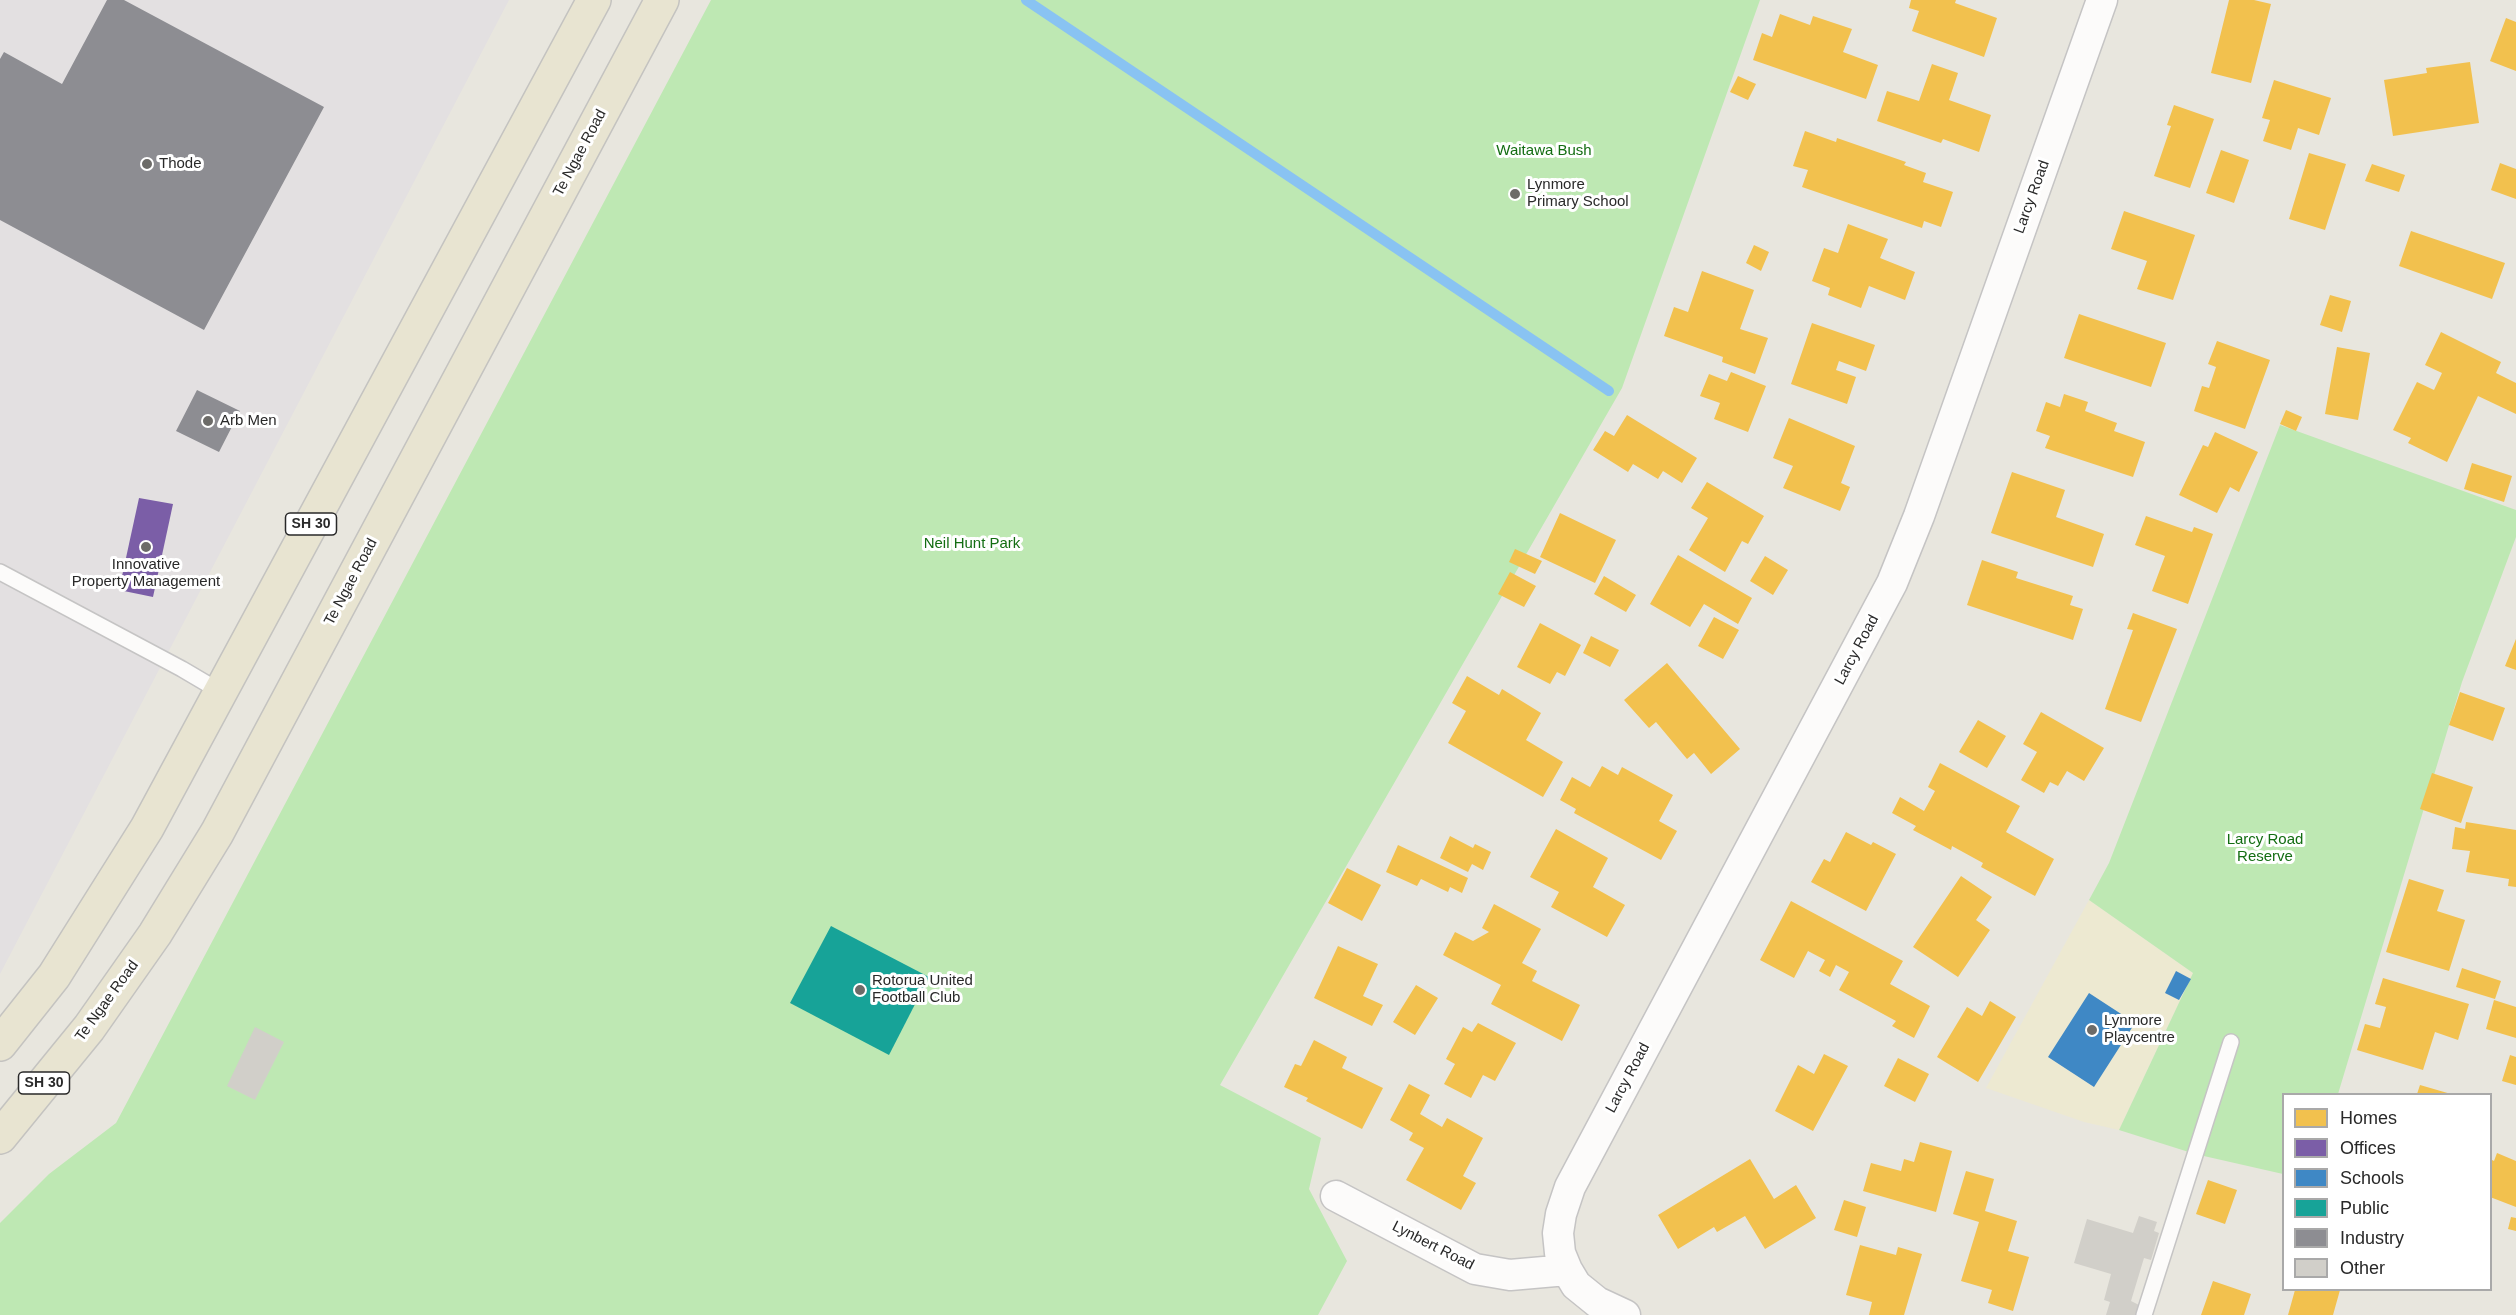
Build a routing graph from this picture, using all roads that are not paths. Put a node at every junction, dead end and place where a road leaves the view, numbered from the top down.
1 (594, 0) edge
2 (662, 0) edge
3 (2102, 0) edge
4 (0, 572) edge
5 (221, 692) junction
6 (2, 1040) edge
7 (2231, 1042) dead end
8 (0, 1137) edge
9 (1336, 1196) dead end
10 (1567, 1270) junction
11 (1625, 1315) edge
12 (2144, 1315) edge

1 - 5 highway, SH 30
2 - 8 highway, Te Ngae Road / SH 30
3 - 10 street, Larcy Road
4 - 5 lane
5 - 6 highway, SH 30
7 - 12 lane
9 - 10 street, Lynbert Road
10 - 11 street

